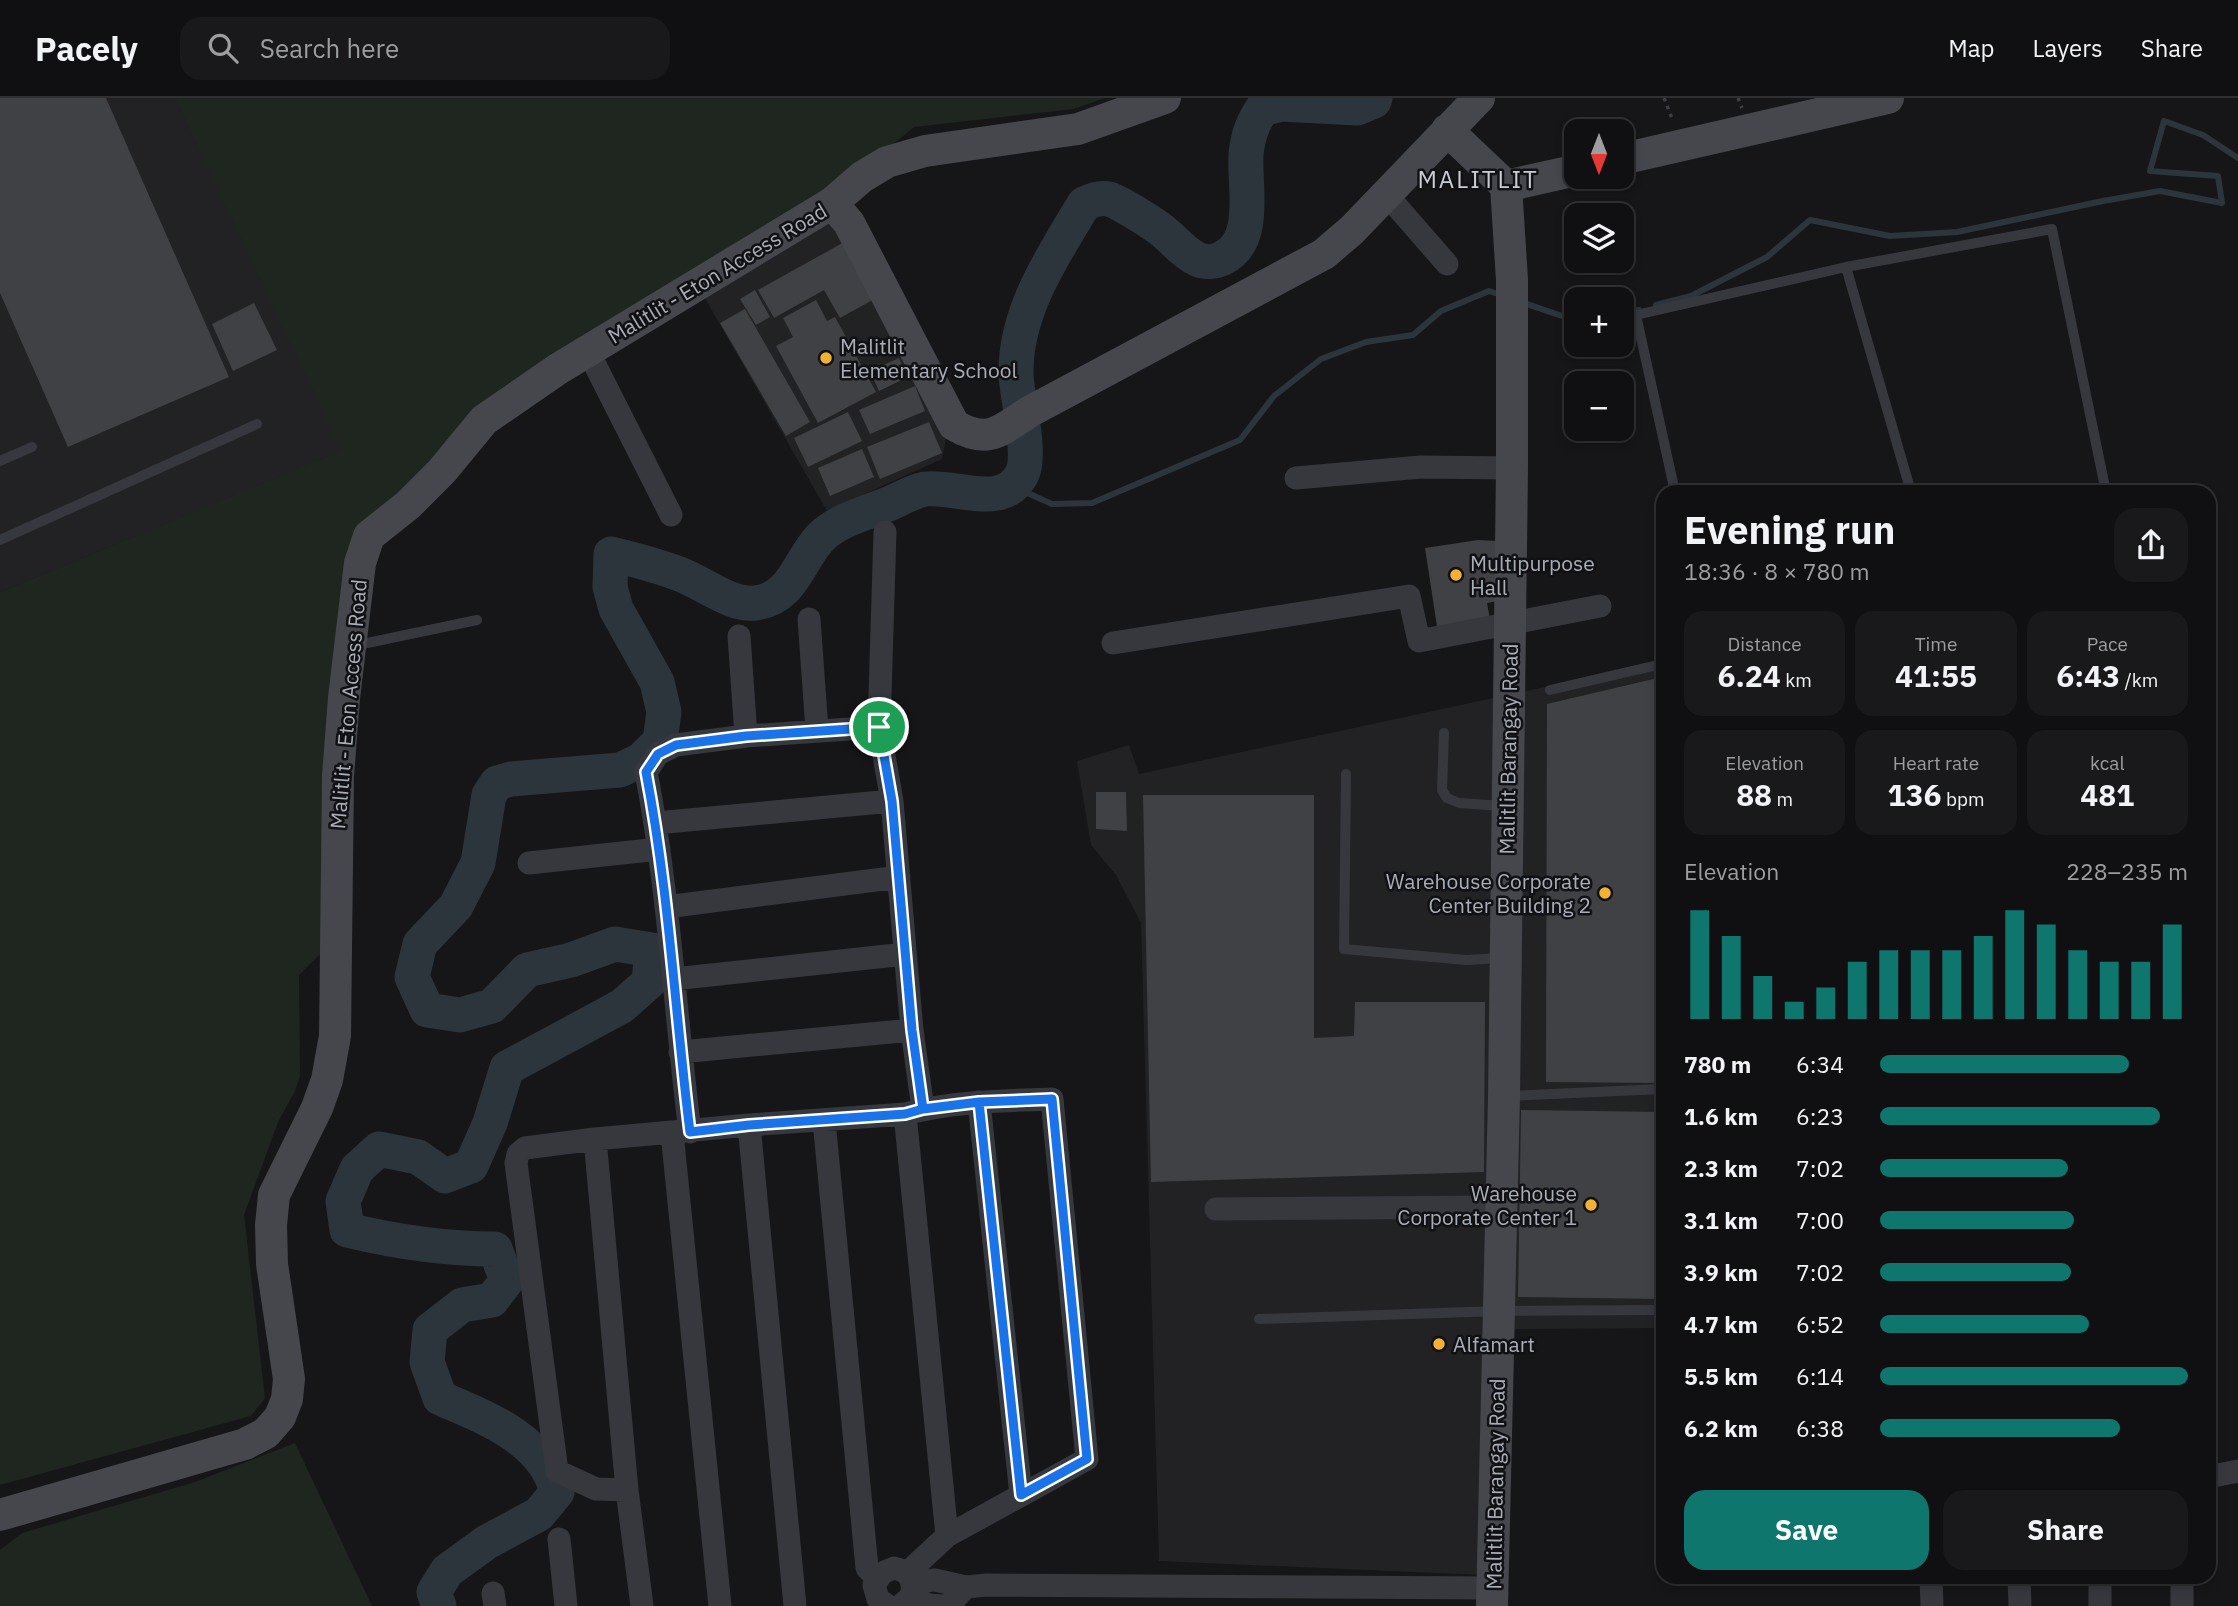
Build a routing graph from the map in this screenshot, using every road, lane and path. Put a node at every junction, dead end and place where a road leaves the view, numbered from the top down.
1 (1165, 98) edge
2 (1479, 98) edge
3 (1888, 98) edge
4 (1447, 130) junction
5 (1634, 156) edge
6 (1564, 173) edge
7 (1506, 186) junction
8 (1386, 194) junction
9 (832, 203) junction
10 (1447, 264) dead end
11 (1846, 267) junction
12 (588, 351) junction
13 (257, 424) dead end
14 (32, 447) dead end
15 (0, 461) edge
16 (1512, 468) junction
17 (1296, 478) dead end
18 (1673, 485) edge
19 (1909, 485) edge
20 (2105, 485) edge
21 (671, 515) dead end
22 (885, 532) dead end
23 (0, 540) edge
24 (1600, 606) dead end
25 (809, 619) dead end
26 (477, 620) dead end
27 (1510, 624) junction
28 (739, 636) dead end
29 (1113, 643) dead end
30 (350, 646) junction
31 (1656, 665) edge
32 (1550, 690) dead end
33 (879, 727) junction
34 (817, 730) junction
35 (1444, 733) dead end
36 (746, 736) junction
37 (1346, 774) dead end
38 (892, 801) junction
39 (1507, 806) junction
40 (656, 823) junction
41 (659, 849) junction
42 (529, 863) dead end
43 (899, 877) junction
44 (666, 907) junction
45 (905, 954) junction
46 (1505, 958) junction
47 (674, 979) junction
48 (912, 1030) junction
49 (680, 1052) junction
50 (1656, 1089) edge
51 (1504, 1096) junction
52 (979, 1102) junction
53 (914, 1112) junction
54 (824, 1121) junction
55 (749, 1125) junction
56 (681, 1132) junction
57 (595, 1139) junction
58 (1500, 1207) junction
59 (1216, 1209) dead end
60 (1656, 1310) edge
61 (1499, 1311) junction
62 (1259, 1319) dead end
63 (2238, 1471) edge
64 (2216, 1475) edge
65 (627, 1490) junction
66 (1021, 1495) junction
67 (5, 1518) edge
68 (947, 1536) junction
69 (559, 1539) dead end
70 (1931, 1584) edge
71 (2019, 1584) edge
72 (2099, 1584) edge
73 (2182, 1584) edge
74 (967, 1587) junction
75 (898, 1596) edge
76 (1493, 1597) edge
77 (566, 1606) edge
78 (642, 1606) edge
79 (720, 1606) edge
80 (795, 1606) edge
81 (943, 1606) edge
82 (948, 1606) edge
83 (1931, 1606) edge
84 (2020, 1606) edge
85 (2100, 1606) edge
86 (2182, 1606) edge

1 - 9 street, Malitlit - Eton Access Road
2 - 4 street
3 - 5 street
4 - 7 street
4 - 8 street
6 - 7 street
7 - 16 street, Malitlit Barangay Road
8 - 9 street
8 - 10 street
9 - 12 street, Malitlit - Eton Access Road
11 - 18 lane
11 - 19 lane
11 - 20 lane
12 - 21 street
12 - 30 street, Malitlit - Eton Access Road
13 - 23 lane
14 - 15 lane
16 - 17 street
16 - 27 street, Malitlit Barangay Road
22 - 33 street
24 - 27 street
25 - 34 street
26 - 30 lane
27 - 29 street
27 - 39 street, Malitlit Barangay Road
28 - 36 street
30 - 67 street, Malitlit - Eton Access Road
31 - 32 lane
33 - 34 street
33 - 38 street
34 - 36 street
35 - 39 lane
36 - 40 street
37 - 46 lane
38 - 40 street
38 - 43 street
39 - 46 street, Malitlit Barangay Road
40 - 41 street
41 - 42 street
41 - 44 street
43 - 44 street
43 - 45 street
44 - 47 street
45 - 47 street
45 - 48 street
46 - 51 street, Malitlit Barangay Road
47 - 49 street
48 - 49 street
48 - 53 street
49 - 56 street
50 - 51 lane
51 - 58 street, Malitlit Barangay Road
52 - 53 street
52 - 66 street
52 - 66 street
53 - 54 street
53 - 68 street
54 - 55 street
54 - 75 street
55 - 56 street
55 - 80 street
56 - 57 street
56 - 79 street
57 - 65 street
57 - 65 street
58 - 59 street
58 - 61 street, Malitlit Barangay Road
60 - 61 lane
61 - 62 lane
61 - 76 street, Malitlit Barangay Road
63 - 64 street
65 - 78 street
66 - 68 street
68 - 75 street
69 - 77 street
70 - 83 street
71 - 84 street
72 - 85 street
73 - 86 street
74 - 75 street
74 - 76 street
74 - 82 street
75 - 81 street

